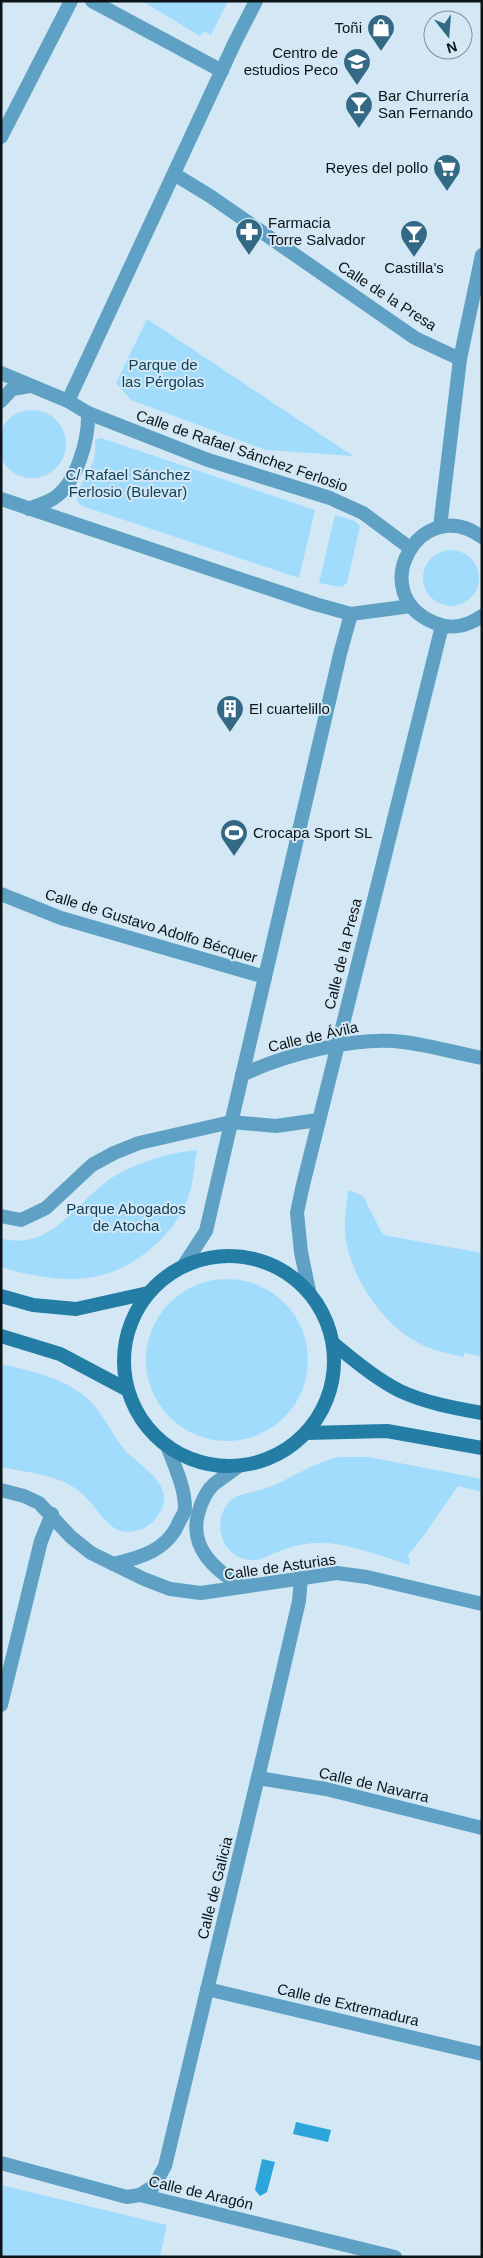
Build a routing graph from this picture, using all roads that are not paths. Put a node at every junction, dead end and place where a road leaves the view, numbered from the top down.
1 (71, 1) edge
2 (92, 1) edge
3 (256, 1) edge
4 (222, 71) junction
5 (1, 138) edge
6 (174, 174) junction
7 (482, 255) edge
8 (460, 359) junction
9 (1, 373) edge
10 (30, 386) junction
11 (1, 401) edge
12 (68, 401) junction
13 (88, 413) junction
14 (1, 499) edge
15 (28, 509) junction
16 (440, 527) junction
17 (482, 537) edge
18 (410, 548) junction
19 (411, 606) junction
20 (351, 614) junction
21 (479, 619) edge
22 (442, 626) junction
23 (1, 894) edge
24 (264, 977) junction
25 (337, 1046) junction
26 (482, 1058) edge
27 (242, 1075) junction
28 (318, 1120) junction
29 (231, 1122) junction
30 (1, 1216) edge
31 (184, 1265) junction
32 (309, 1291) junction
33 (148, 1293) junction
34 (1, 1296) edge
35 (1, 1336) edge
36 (334, 1344) junction
37 (126, 1389) junction
38 (482, 1413) edge
39 (306, 1433) junction
40 (168, 1448) junction
41 (482, 1448) edge
42 (239, 1466) junction
43 (1, 1490) edge
44 (52, 1514) junction
45 (113, 1564) junction
46 (301, 1578) junction
47 (242, 1587) junction
48 (482, 1604) edge
49 (1, 1705) edge
50 (258, 1778) junction
51 (482, 1828) edge
52 (207, 1989) junction
53 (482, 2054) edge
54 (1, 2163) edge
55 (140, 2195) junction
56 (395, 2257) edge

1 - 5 street
2 - 4 street
3 - 4 street
4 - 6 street
6 - 8 street, Calle de la Presa
6 - 12 street
7 - 8 street
8 - 16 street
9 - 10 street, Calle de Rafael Sánchez Ferlosio
10 - 11 street
10 - 12 street, Calle de Rafael Sánchez Ferlosio
12 - 13 street, Calle de Rafael Sánchez Ferlosio
13 - 15 street
13 - 18 street, Calle de Rafael Sánchez Ferlosio
14 - 15 street
15 - 20 street
16 - 17 street
16 - 18 street
18 - 19 street
19 - 20 street
19 - 22 street
20 - 24 street
21 - 22 street
22 - 25 street, Calle de la Presa
23 - 24 street, Calle de Gustavo Adolfo Bécquer
24 - 27 street
25 - 26 street, Calle de Ávila
25 - 27 street, Calle de Ávila
25 - 28 street, Calle de la Presa
27 - 29 street
28 - 29 street
28 - 32 street, Calle de la Presa
29 - 30 street
29 - 31 street
31 - 32 main road
31 - 33 main road
32 - 36 main road
33 - 34 main road
33 - 37 main road
35 - 37 main road
36 - 38 main road
36 - 39 main road
37 - 40 main road
39 - 41 main road
39 - 42 main road
40 - 42 main road
40 - 45 street
42 - 47 street
43 - 44 street, Calle de Asturias
44 - 45 street, Calle de Asturias
44 - 49 street
45 - 47 street, Calle de Asturias
46 - 47 street, Calle de Asturias
46 - 48 street, Calle de Asturias
46 - 50 street, Calle de Galicia
50 - 51 street, Calle de Navarra
50 - 52 street, Calle de Galicia
52 - 53 street, Calle de Extremadura
52 - 55 street, Calle de Galicia
54 - 55 street, Calle de Aragón
55 - 56 street, Calle de Aragón

